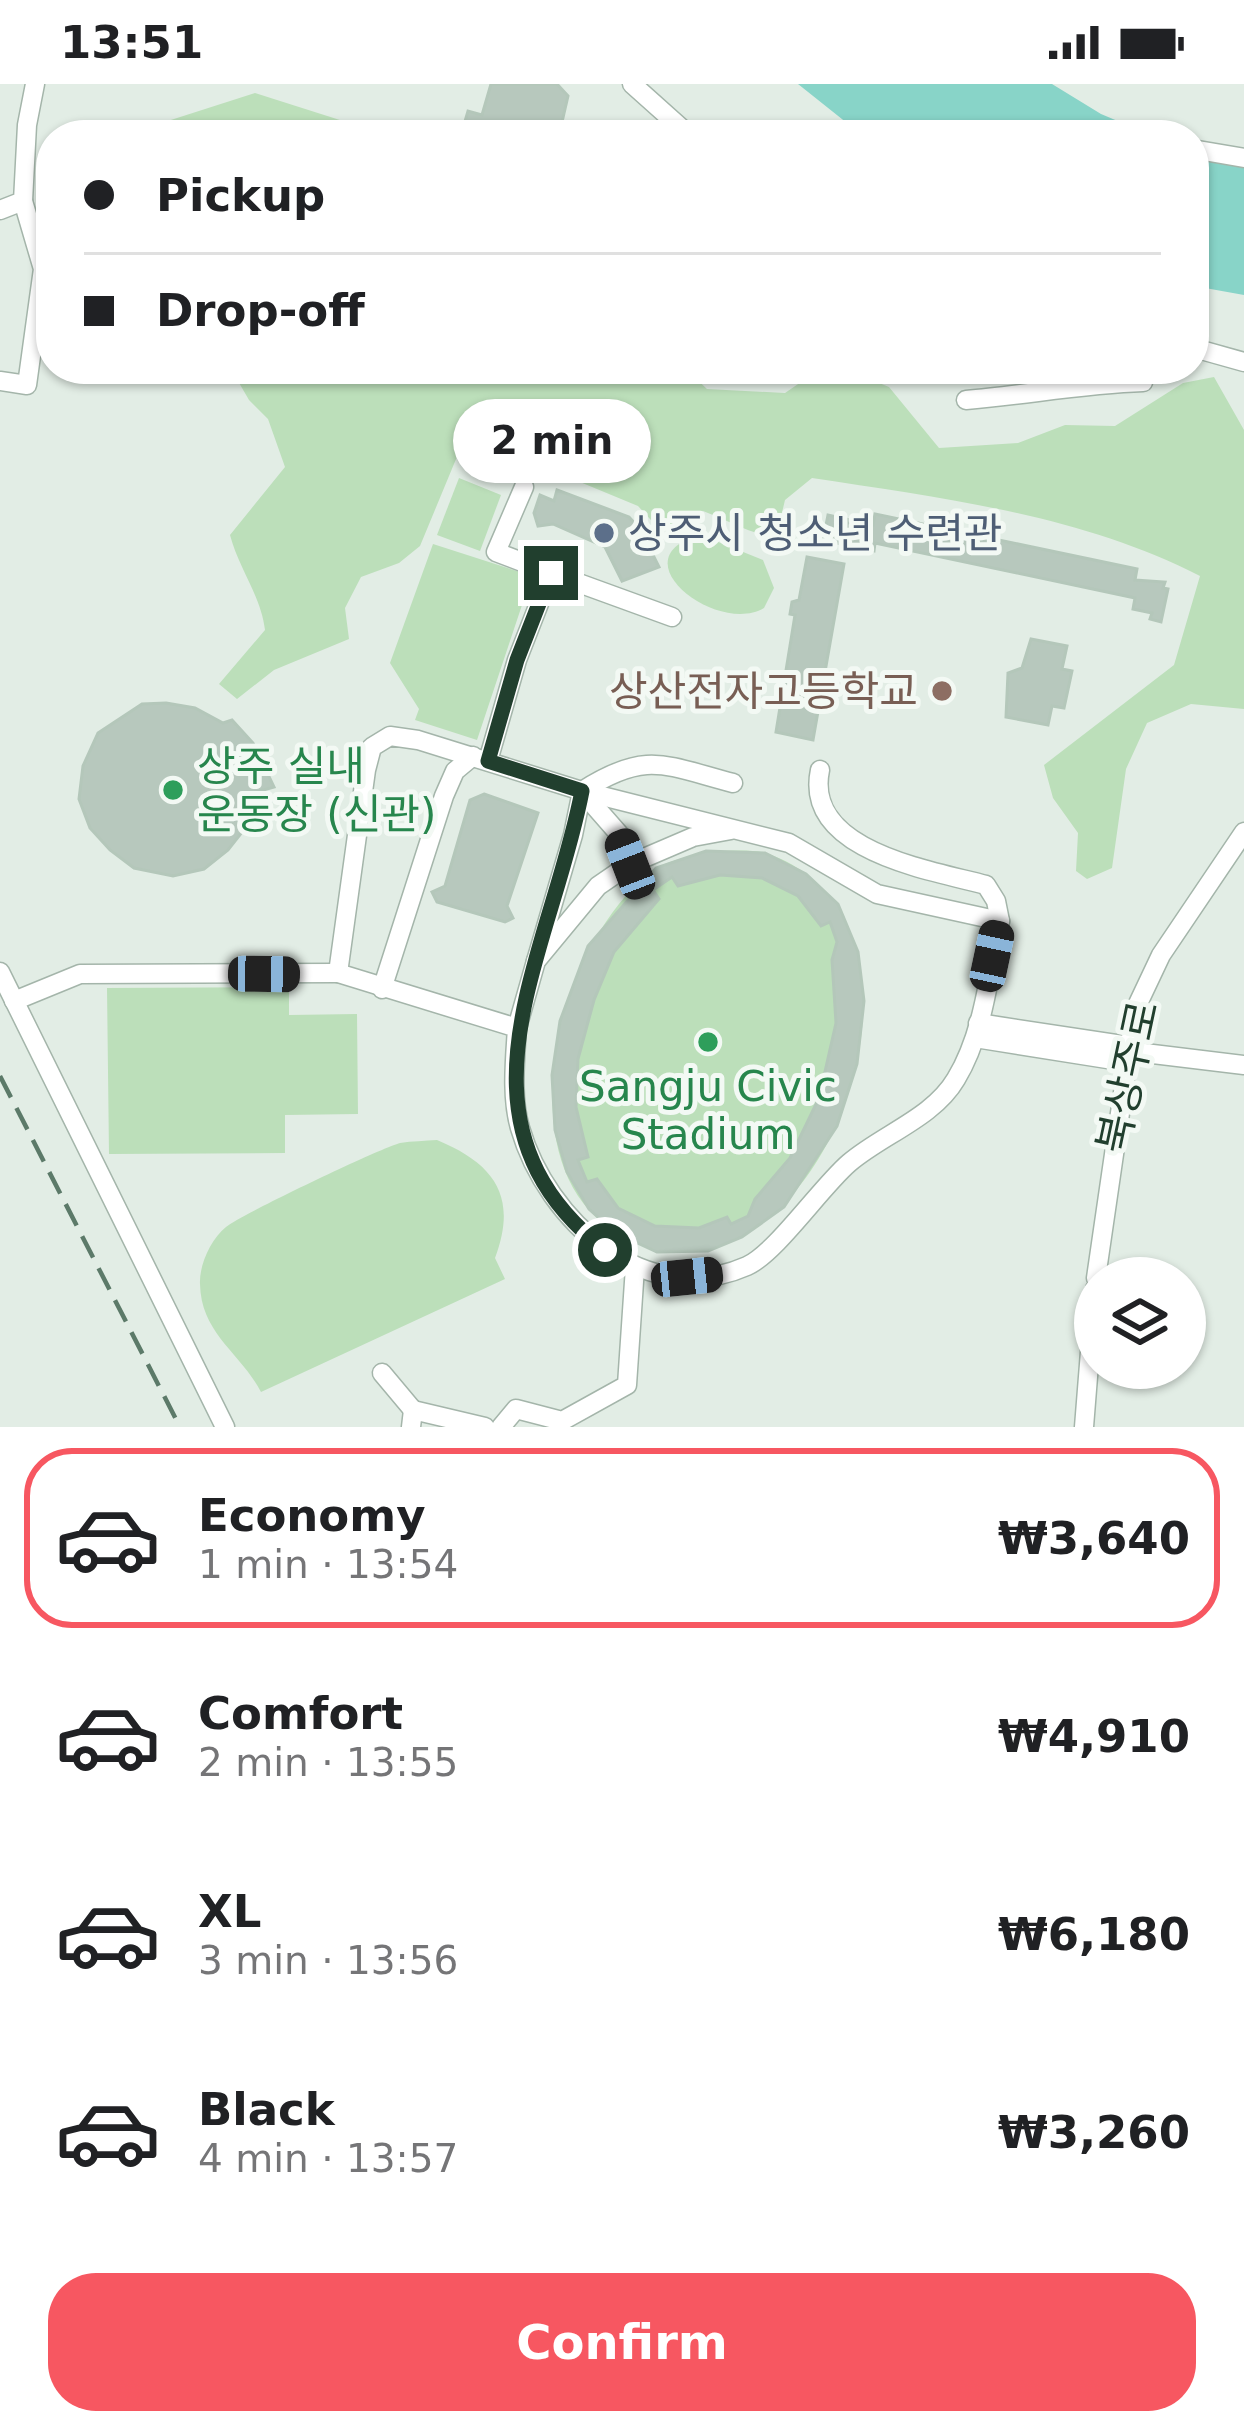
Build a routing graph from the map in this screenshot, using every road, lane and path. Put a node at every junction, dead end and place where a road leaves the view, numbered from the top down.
1 (35, 84) edge
2 (632, 84) edge
3 (672, 120) edge
4 (1209, 152) edge
5 (1244, 158) edge
6 (23, 201) junction
7 (0, 210) edge
8 (36, 245) edge
9 (36, 320) edge
10 (1209, 352) edge
11 (1244, 362) edge
12 (0, 381) edge
13 (1057, 384) edge
14 (967, 400) dead end
15 (524, 487) dead end
16 (551, 573) junction
17 (672, 617) dead end
18 (480, 758) junction
19 (820, 770) dead end
20 (733, 783) dead end
21 (582, 791) junction
22 (740, 828) junction
23 (1244, 832) edge
24 (630, 864) junction
25 (1000, 922) junction
26 (536, 961) junction
27 (0, 972) edge
28 (338, 973) junction
29 (382, 989) junction
30 (14, 1001) junction
31 (517, 1028) junction
32 (977, 1030) junction
33 (1128, 1053) junction
34 (1244, 1065) edge
35 (1099, 1257) edge
36 (635, 1267) junction
37 (382, 1373) dead end
38 (1087, 1389) edge
39 (412, 1418) edge
40 (225, 1427) edge
41 (485, 1427) edge
42 (501, 1427) edge
43 (1084, 1427) edge

1 - 6 street
2 - 3 street
4 - 5 street
6 - 7 street
6 - 8 street
9 - 12 street
10 - 11 street
13 - 14 street
15 - 16 street
16 - 17 street
16 - 18 street
18 - 21 street
18 - 28 street
18 - 29 street
19 - 25 street
20 - 21 street
21 - 22 street
21 - 24 street
21 - 26 street
22 - 24 street
22 - 25 street
23 - 33 street, 북상주로
24 - 26 street
25 - 32 street
26 - 31 street
27 - 30 street
28 - 29 street
28 - 30 street
29 - 31 street
30 - 40 street
31 - 36 street
32 - 33 street
32 - 36 street
33 - 34 street
33 - 35 street, 북상주로
36 - 42 street
37 - 39 street
38 - 43 street
39 - 41 street

